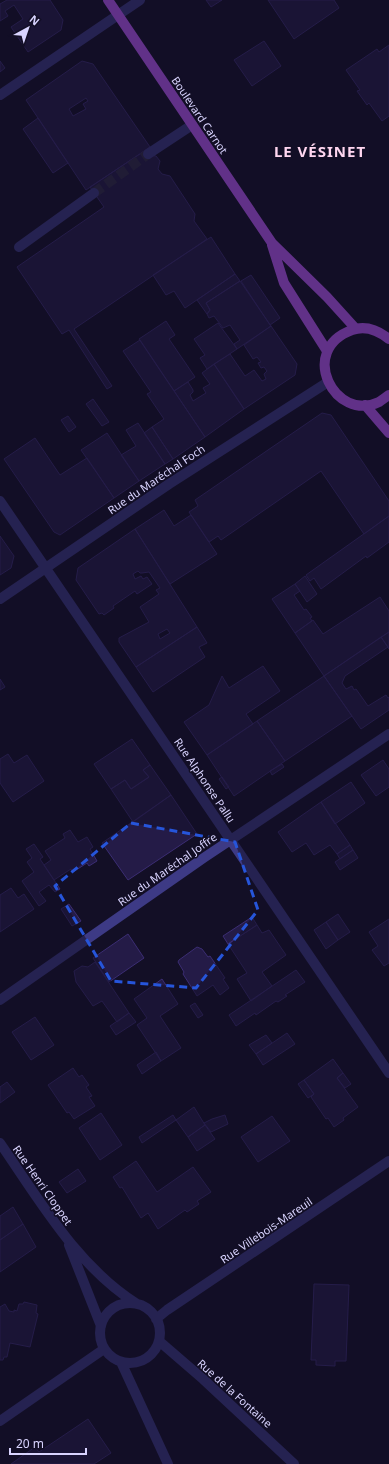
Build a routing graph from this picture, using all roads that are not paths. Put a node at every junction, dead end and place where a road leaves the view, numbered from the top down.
1 (108, 0) edge
2 (140, 0) edge
3 (118, 15) junction
4 (0, 95) edge
5 (192, 125) junction
6 (148, 154) tunnel mouth
7 (94, 193) tunnel mouth
8 (272, 243) junction
9 (19, 246) dead end
10 (356, 329) junction
11 (387, 334) edge
12 (327, 351) junction
13 (328, 382) junction
14 (389, 395) edge
15 (365, 405) junction
16 (389, 432) edge
17 (0, 501) edge
18 (45, 568) junction
19 (0, 598) edge
20 (389, 734) edge
21 (231, 840) junction
22 (0, 1000) edge
23 (389, 1073) edge
24 (0, 1143) edge
25 (389, 1162) edge
26 (67, 1240) junction
27 (138, 1304) junction
28 (156, 1319) junction
29 (101, 1326) junction
30 (159, 1341) junction
31 (104, 1349) junction
32 (121, 1362) junction
33 (0, 1421) edge
34 (168, 1464) edge
35 (294, 1464) edge

1 - 3 main road, Boulevard Carnot
2 - 3 street
3 - 4 street
3 - 5 main road, Boulevard Carnot
5 - 6 street
5 - 8 main road, Boulevard Carnot
7 - 9 street
8 - 10 main road, Boulevard Carnot
8 - 12 main road, Boulevard Carnot
10 - 11 main road
10 - 12 main road
12 - 13 main road
13 - 15 main road
13 - 18 street, Rue du Maréchal Foch
14 - 15 main road
15 - 16 main road
17 - 18 street, Rue Alphonse Pallu
18 - 19 street, Rue du Maréchal Foch
18 - 21 street, Rue Alphonse Pallu
20 - 21 street, Rue du Maréchal Joffre
21 - 22 street, Rue du Maréchal Joffre
21 - 23 street, Rue Alphonse Pallu
24 - 26 street, Rue Henri Cloppet
25 - 28 street, Rue Villebois-Mareuil
26 - 27 street, Rue Henri Cloppet
26 - 29 street, Rue Henri Cloppet
27 - 28 street
27 - 29 street
28 - 30 street
29 - 31 street
30 - 32 street
30 - 35 street, Rue de la Fontaine
31 - 32 street
31 - 33 street
32 - 34 street

